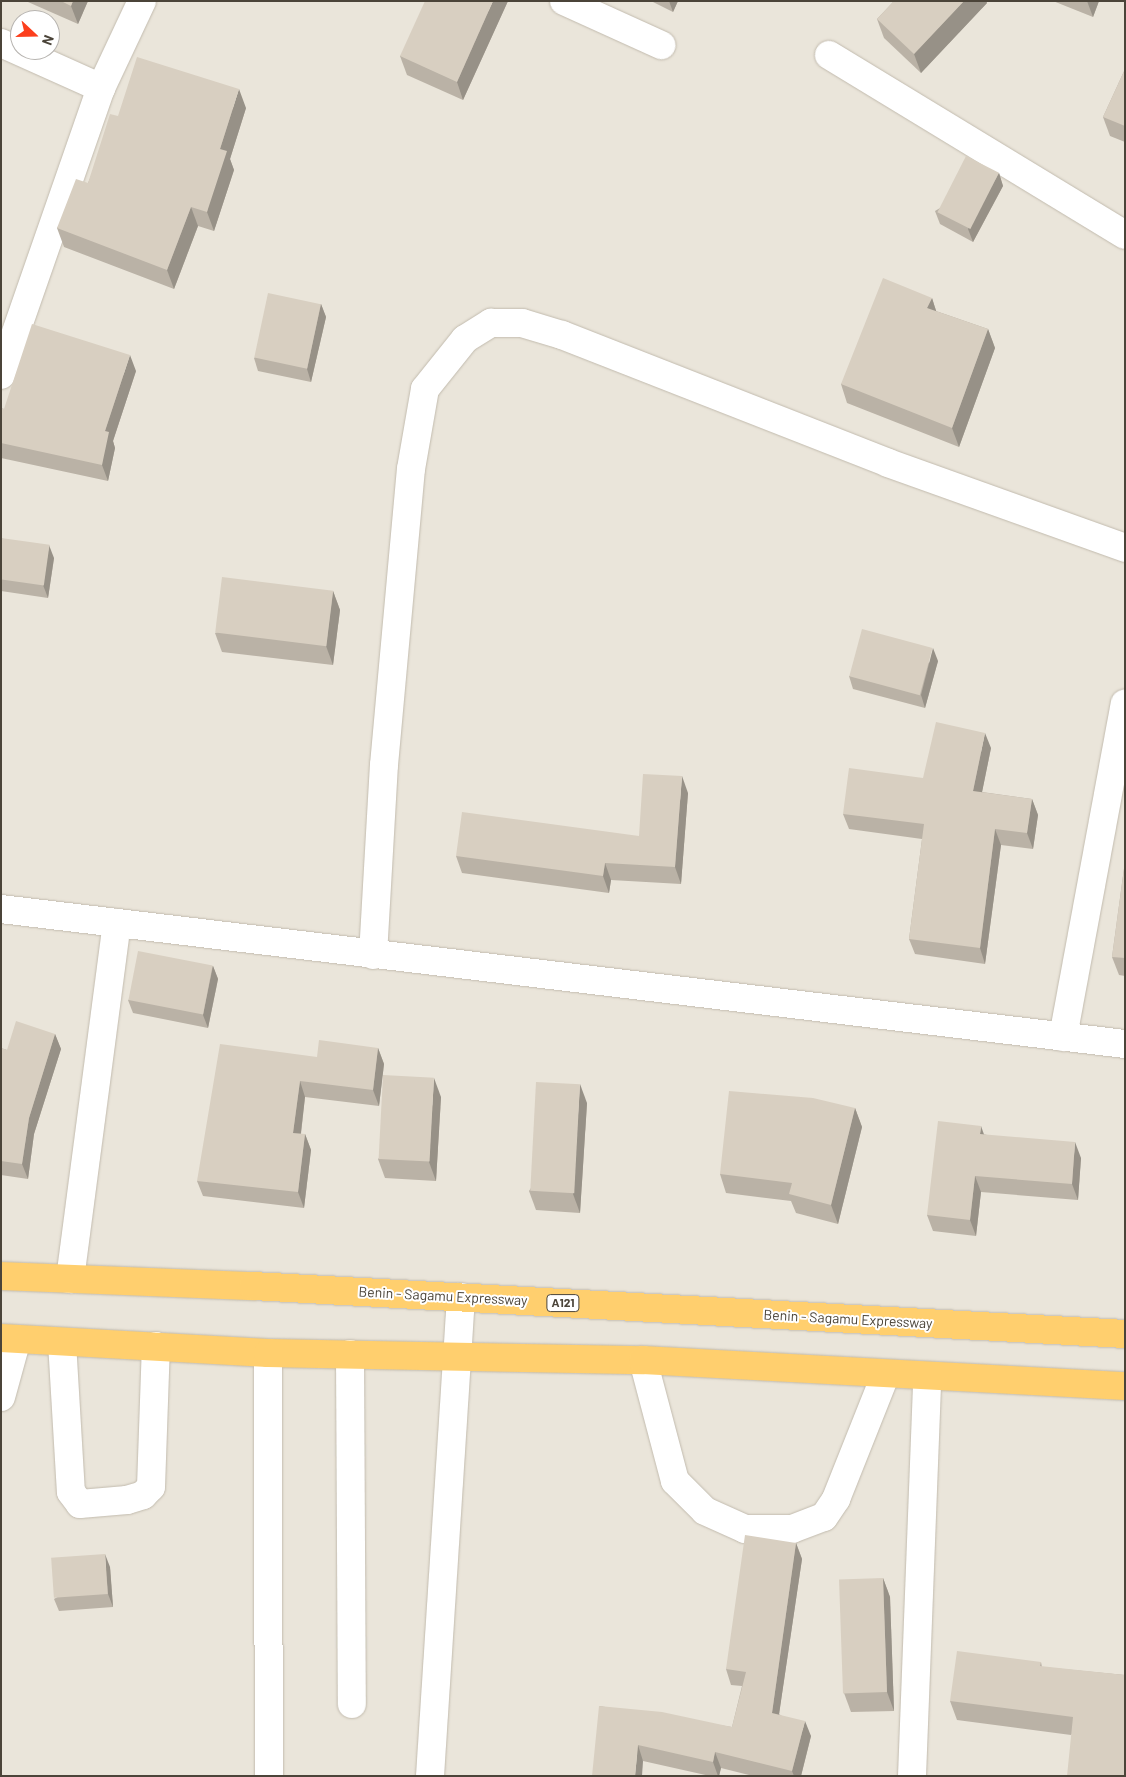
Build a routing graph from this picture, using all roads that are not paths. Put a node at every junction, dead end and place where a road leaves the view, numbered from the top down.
1 (142, 1) edge
2 (564, 1) edge
3 (1, 42) edge
4 (661, 45) dead end
5 (829, 55) dead end
6 (101, 88) junction
7 (1125, 235) edge
8 (1, 375) edge
9 (1125, 548) edge
10 (1125, 704) edge
11 (1, 909) edge
12 (117, 924) junction
13 (373, 955) junction
14 (1063, 1037) junction
15 (1125, 1044) edge
16 (1, 1276) edge
17 (70, 1279) junction
18 (461, 1297) junction
19 (1125, 1334) edge
20 (9, 1339) edge
21 (62, 1342) junction
22 (156, 1346) junction
23 (268, 1353) junction
24 (350, 1354) junction
25 (461, 1356) junction
26 (643, 1360) junction
27 (885, 1376) junction
28 (927, 1377) junction
29 (1125, 1386) edge
30 (1, 1398) edge
31 (352, 1704) dead end
32 (269, 1776) edge
33 (430, 1776) edge
34 (912, 1776) edge

1 - 6 street
2 - 4 street
3 - 6 street
5 - 7 street
6 - 8 street
9 - 13 street
10 - 14 street
11 - 12 street
12 - 13 street
12 - 17 street
13 - 14 street
14 - 15 street
16 - 17 highway, Benin - Sagamu Expressway / A121
17 - 18 highway, Benin - Sagamu Expressway / A121
18 - 19 highway, Benin - Sagamu Expressway / A121
18 - 25 street
20 - 21 highway
20 - 30 street
21 - 22 highway
21 - 22 street
22 - 23 highway
23 - 24 highway
23 - 32 street
24 - 25 highway
24 - 31 street
25 - 26 highway
25 - 33 street
26 - 27 highway
26 - 27 street
27 - 28 highway
28 - 29 highway
28 - 34 street

